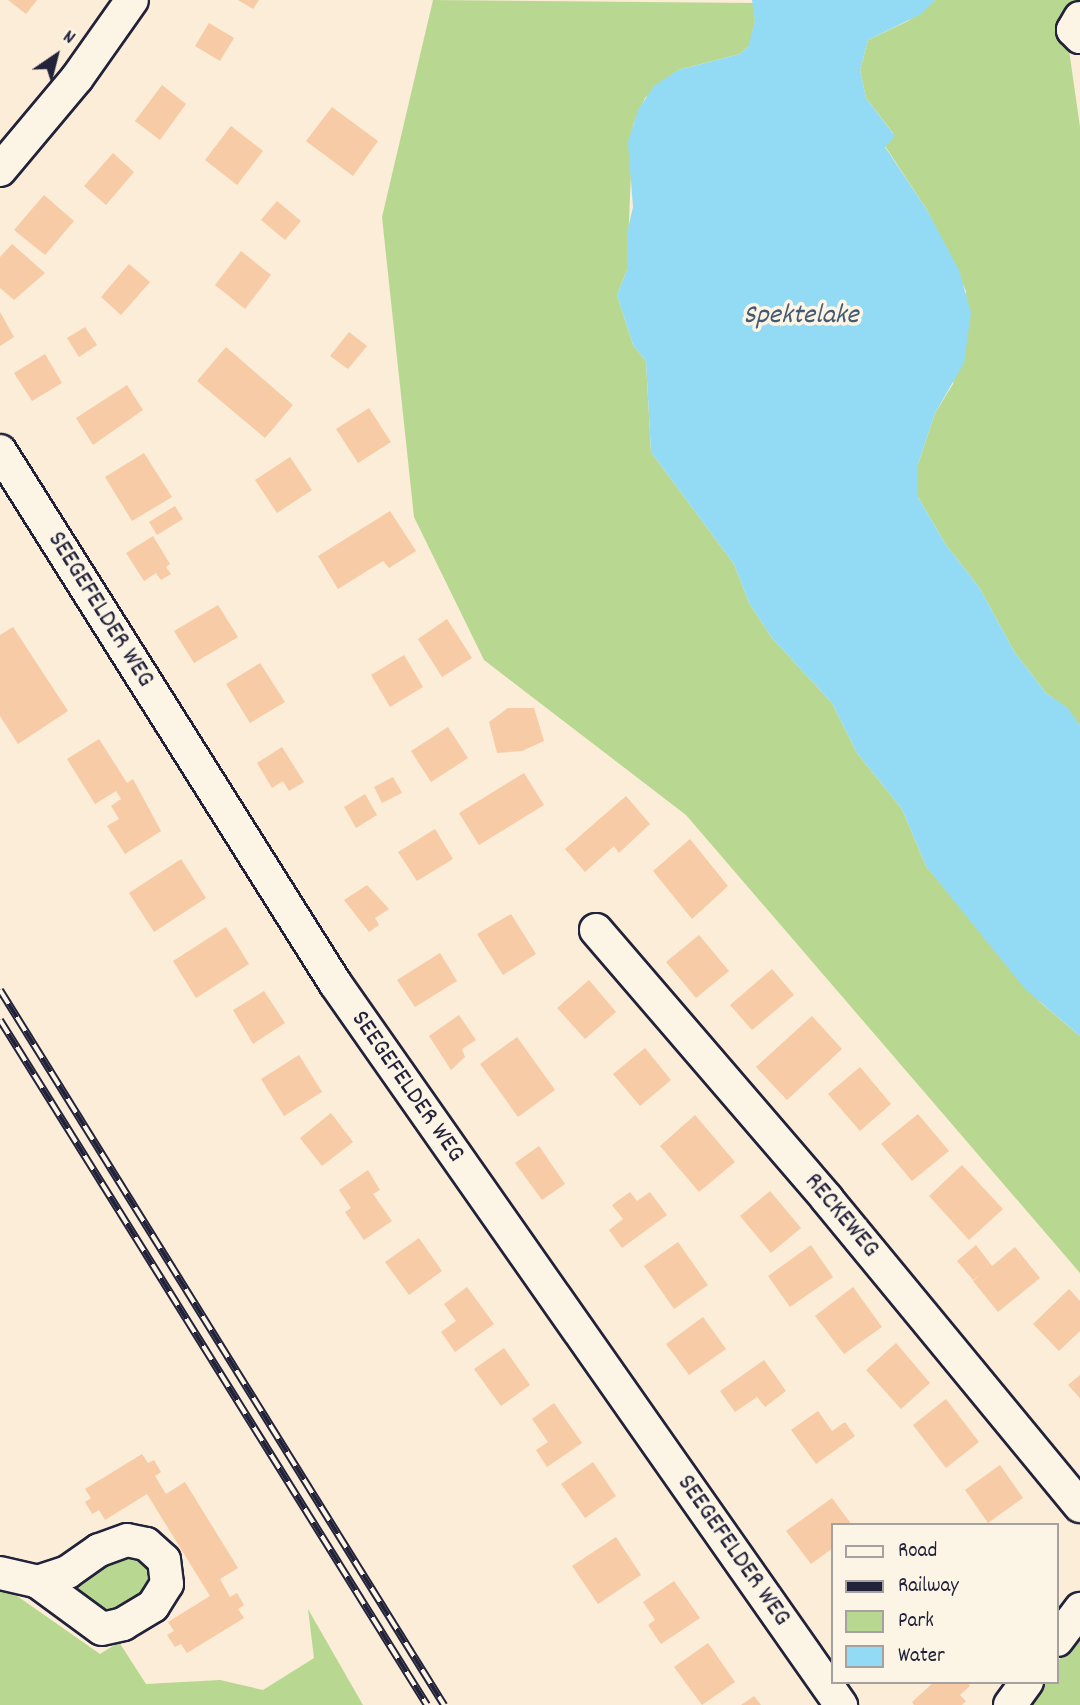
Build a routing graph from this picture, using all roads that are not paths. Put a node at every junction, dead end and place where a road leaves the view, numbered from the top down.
1 (132, 0) edge
2 (0, 170) edge
3 (0, 451) edge
4 (596, 930) dead end
5 (1080, 1506) edge
6 (0, 1573) edge
7 (38, 1582) dead end
8 (1080, 1609) edge
9 (1059, 1637) edge
10 (1026, 1684) edge
11 (841, 1705) edge
12 (1010, 1705) edge

1 - 2 street
3 - 11 street, SEEGEFELDER WEG
4 - 5 street, RECKEWEG
6 - 7 street
8 - 9 street
10 - 12 street

